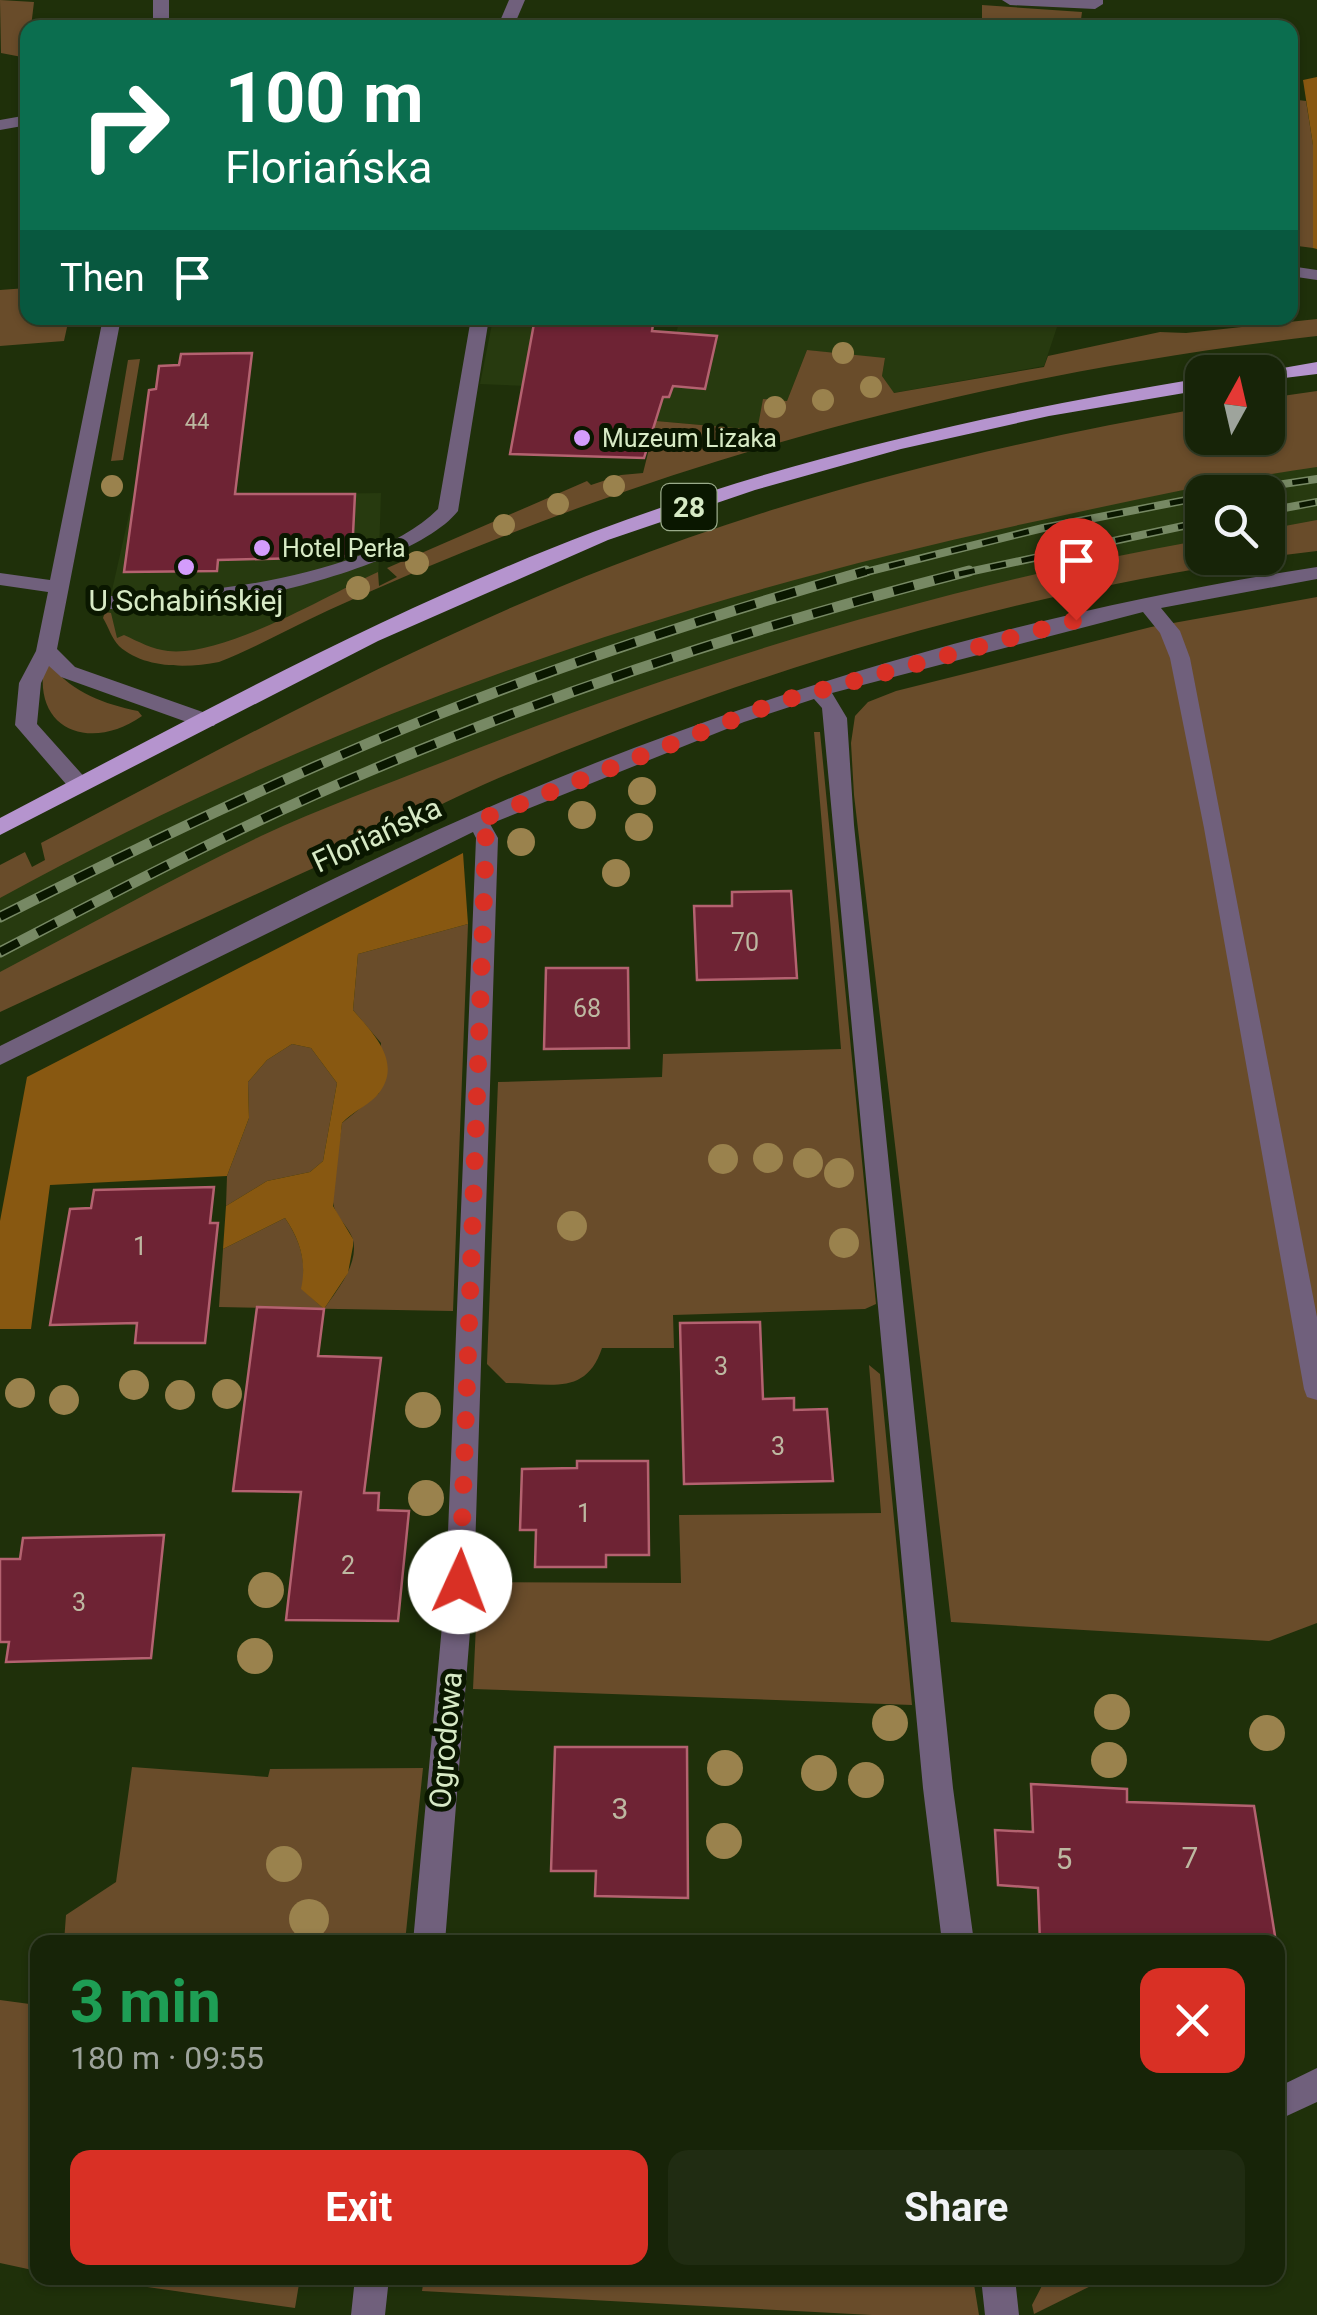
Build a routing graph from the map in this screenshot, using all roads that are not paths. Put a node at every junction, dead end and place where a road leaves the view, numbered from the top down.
1 (1010, 0) edge
2 (1095, 0) edge
3 (111, 325) edge
4 (479, 325) edge
5 (1317, 368) edge
6 (1285, 372) edge
7 (1185, 387) edge
8 (1317, 573) edge
9 (0, 579) edge
10 (60, 587) junction
11 (102, 602) dead end
12 (1148, 604) junction
13 (46, 651) junction
14 (818, 690) junction
15 (206, 720) junction
16 (80, 786) junction
17 (477, 821) junction
18 (0, 827) edge
19 (0, 1056) edge
20 (1317, 1389) edge
21 (429, 1935) edge
22 (957, 1935) edge
23 (1317, 2084) edge
24 (1285, 2100) edge
25 (371, 2285) edge
26 (999, 2285) edge
27 (368, 2315) edge
28 (1002, 2315) edge

1 - 2 street
3 - 10 street
4 - 11 street
5 - 6 main road
7 - 15 main road, 28
8 - 12 street, Floriańska
9 - 10 street
10 - 13 street
12 - 14 street, Floriańska
12 - 20 street
13 - 15 street
13 - 16 street
14 - 17 street, Floriańska
14 - 22 street
15 - 16 main road, 28
16 - 18 main road, 28
17 - 19 street, Floriańska
17 - 21 street, Ogrodowa
23 - 24 street
25 - 27 street
26 - 28 street

